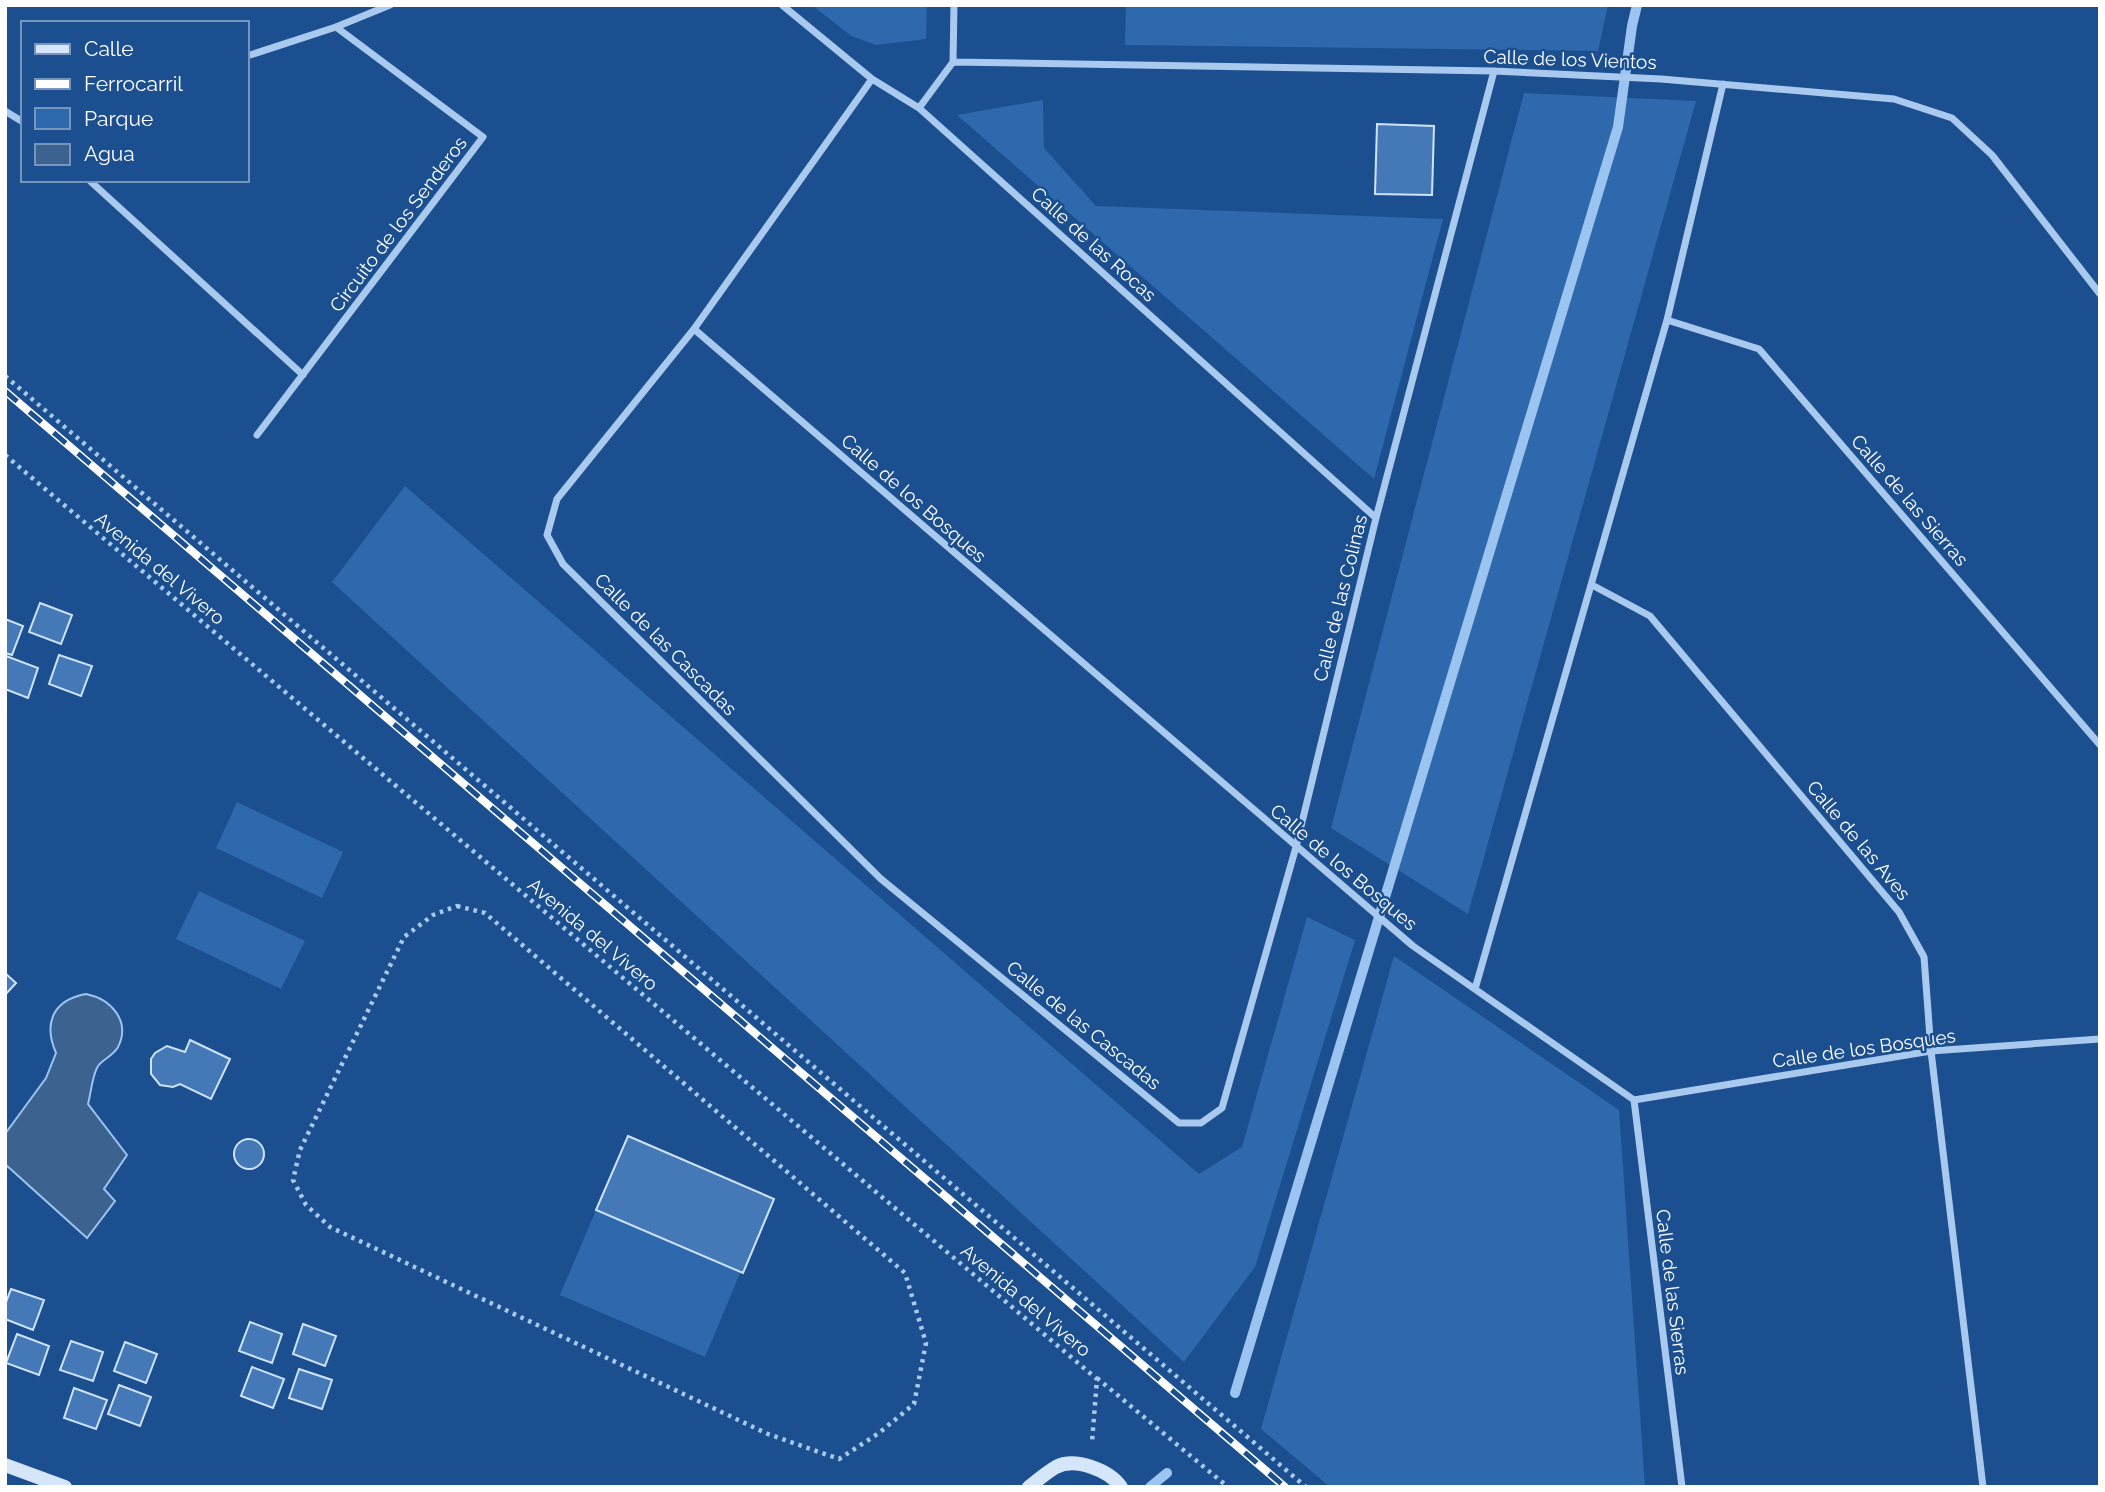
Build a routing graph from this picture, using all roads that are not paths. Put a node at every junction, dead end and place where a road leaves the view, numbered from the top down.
1 (390, 5) edge
2 (782, 5) edge
3 (954, 5) edge
4 (336, 27) junction
5 (248, 56) edge
6 (953, 62) junction
7 (1494, 71) junction
8 (872, 79) junction
9 (1723, 84) junction
10 (919, 108) junction
11 (5, 111) edge
12 (21, 121) edge
13 (91, 182) edge
14 (2100, 294) edge
15 (1667, 320) junction
16 (694, 330) junction
17 (303, 375) junction
18 (257, 435) dead end
19 (1376, 518) junction
20 (1592, 585) junction
21 (2100, 745) edge
22 (1296, 847) junction
23 (1475, 989) junction
24 (2100, 1039) edge
25 (1931, 1051) junction
26 (1634, 1100) junction
27 (1201, 1123) joint
28 (5, 1465) edge
29 (1118, 1483) edge
30 (65, 1487) edge
31 (1029, 1487) edge
32 (1682, 1487) edge
33 (1983, 1487) edge

1 - 4 street
2 - 8 street, Calle de las Rocas
3 - 6 street
4 - 5 street
4 - 17 street, Circuito de los Senderos
6 - 7 street, Calle de los Vientos
6 - 10 street
7 - 9 street, Calle de los Vientos
7 - 19 street, Calle de las Colinas
8 - 10 street, Calle de las Rocas
8 - 16 street, Calle de las Cascadas
9 - 14 street, Calle de los Vientos
9 - 15 street
10 - 19 street, Calle de las Rocas
11 - 12 street
13 - 17 street
15 - 20 street
15 - 21 street, Calle de las Sierras
16 - 22 street, Calle de los Bosques
16 - 27 street, Calle de las Cascadas
17 - 18 street, Circuito de los Senderos
19 - 22 street, Calle de las Colinas
20 - 23 street
20 - 25 street, Calle de las Aves
22 - 23 street, Calle de los Bosques
22 - 27 street, Calle de las Colinas
23 - 26 street, Calle de los Bosques
24 - 25 street, Calle de los Bosques
25 - 26 street, Calle de los Bosques
25 - 33 street, Calle de las Aves
26 - 32 street, Calle de las Sierras
28 - 30 street
29 - 31 street

